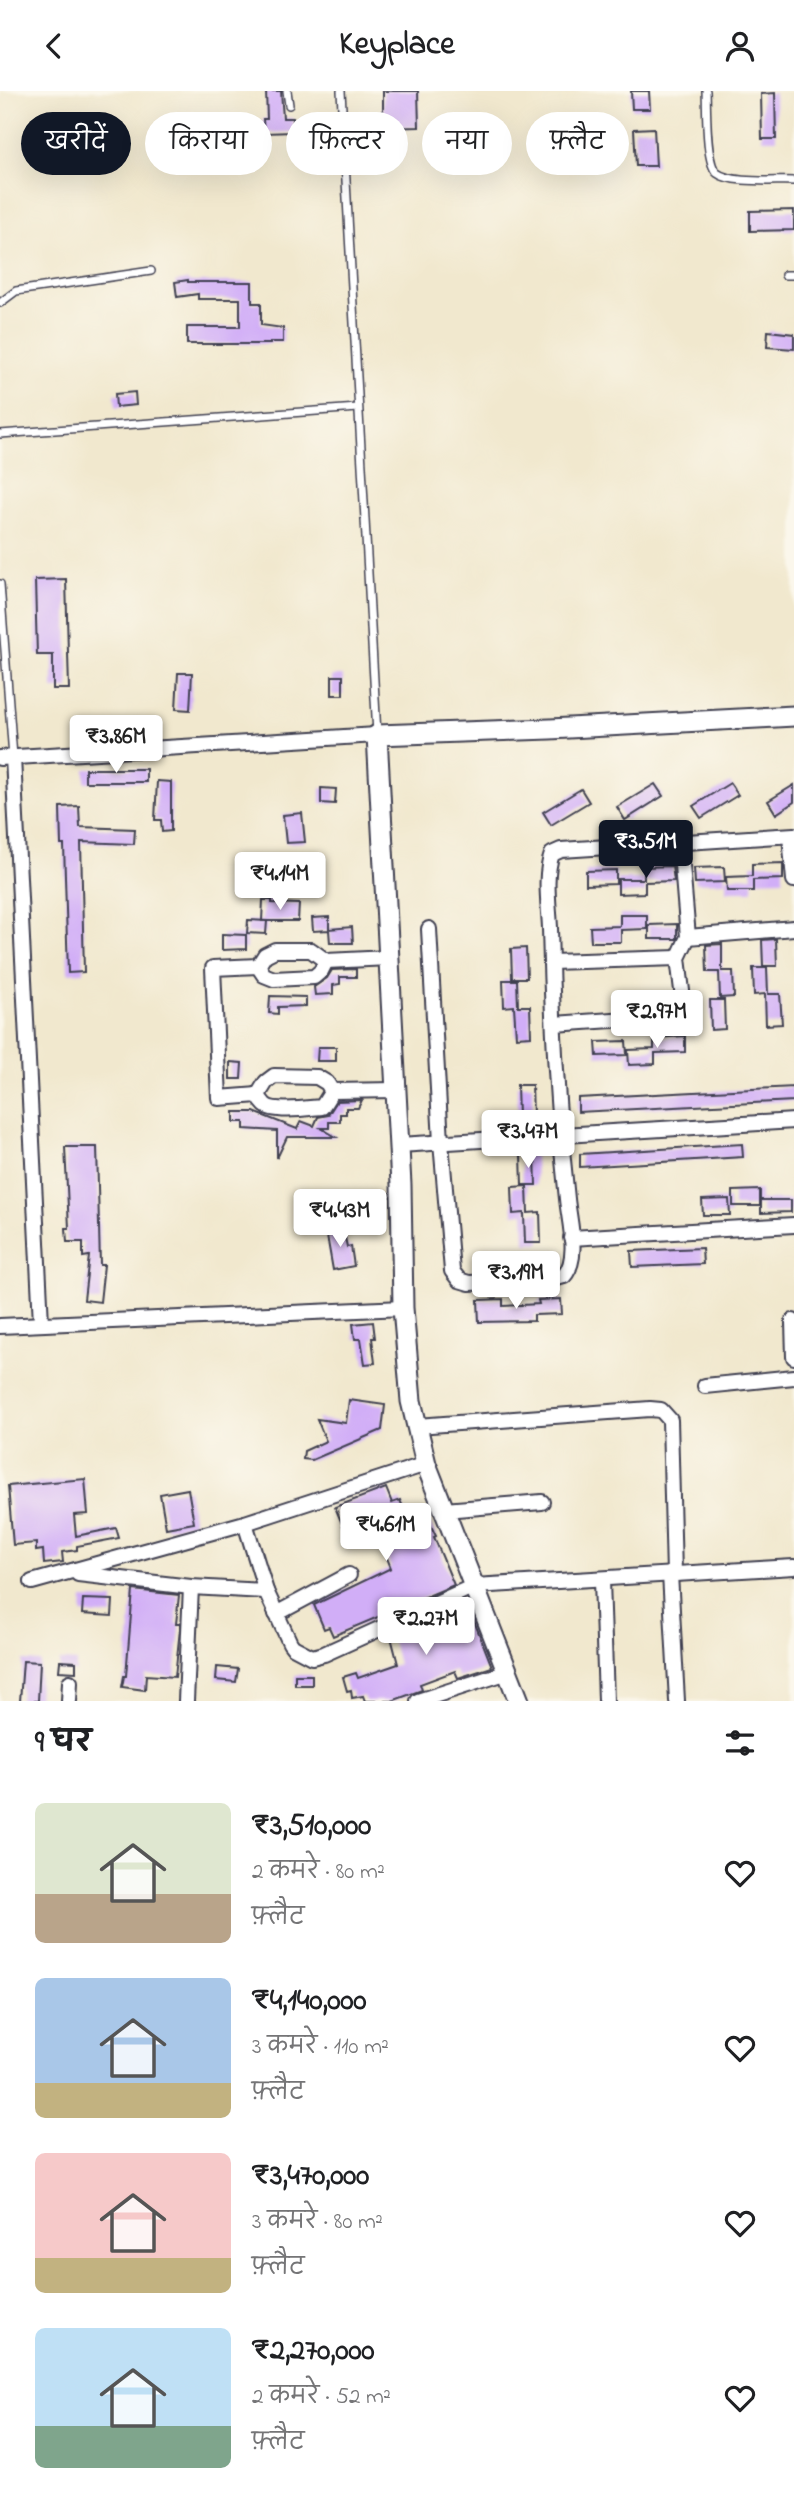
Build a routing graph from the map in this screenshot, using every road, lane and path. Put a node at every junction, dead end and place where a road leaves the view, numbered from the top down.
1 (287, 91) edge
2 (341, 91) edge
3 (706, 91) edge
4 (289, 105) dead end
5 (794, 181) edge
6 (151, 271) dead end
7 (785, 275) dead end
8 (794, 275) edge
9 (0, 303) edge
10 (358, 408) junction
11 (0, 434) edge
12 (0, 584) edge
13 (794, 716) edge
14 (377, 735) junction
15 (6, 758) edge
16 (792, 835) edge
17 (680, 841) junction
18 (794, 880) edge
19 (794, 928) edge
20 (429, 929) dead end
21 (688, 937) junction
22 (389, 958) junction
23 (678, 958) junction
24 (326, 961) junction
25 (551, 962) junction
26 (258, 966) junction
27 (554, 1024) junction
28 (396, 1090) junction
29 (332, 1091) junction
30 (258, 1095) junction
31 (794, 1121) edge
32 (560, 1135) junction
33 (441, 1143) junction
34 (399, 1145) junction
35 (794, 1225) edge
36 (571, 1238) junction
37 (404, 1308) junction
38 (793, 1321) edge
39 (41, 1324) junction
40 (0, 1326) edge
41 (794, 1357) edge
42 (794, 1377) edge
43 (705, 1386) dead end
44 (417, 1426) junction
45 (426, 1464) junction
46 (542, 1502) dead end
47 (444, 1510) junction
48 (245, 1523) junction
49 (794, 1567) edge
50 (69, 1573) junction
51 (672, 1574) junction
52 (349, 1575) dead end
53 (602, 1580) junction
54 (32, 1582) dead end
55 (474, 1586) junction
56 (191, 1587) junction
57 (266, 1591) junction
58 (276, 1614) junction
59 (508, 1672) junction
60 (70, 1682) dead end
61 (69, 1701) edge
62 (186, 1701) edge
63 (418, 1701) edge
64 (519, 1701) edge
65 (606, 1701) edge
66 (677, 1701) edge

1 - 4 lane
2 - 10 lane
3 - 5 lane
6 - 9 lane
7 - 8 lane
10 - 11 lane
10 - 14 lane
12 - 15 lane
13 - 14 street
14 - 15 street
14 - 22 street
15 - 39 street
16 - 17 street
16 - 18 street
17 - 21 street
17 - 25 street
19 - 21 street
20 - 33 street
21 - 23 street
22 - 24 street
22 - 28 street
23 - 25 street
23 - 27 street
24 - 26 street
24 - 26 street
25 - 27 street
26 - 30 street
27 - 32 street
28 - 29 street
28 - 34 street
29 - 30 street
29 - 30 street
31 - 32 street
32 - 33 street
32 - 36 street
33 - 34 street
33 - 36 street
34 - 37 street
35 - 36 street
37 - 39 street
37 - 44 street
38 - 41 street
39 - 40 street
42 - 43 street
44 - 45 street
44 - 51 street
45 - 47 street
45 - 48 street
46 - 47 street
47 - 55 street
48 - 50 street
48 - 57 street
49 - 51 street
50 - 54 street
50 - 56 street
51 - 53 street
51 - 66 street
52 - 58 street
53 - 55 street
53 - 65 street
55 - 58 street
55 - 59 street
56 - 57 street
56 - 62 street
57 - 58 street
59 - 63 street
59 - 64 street
60 - 61 street

